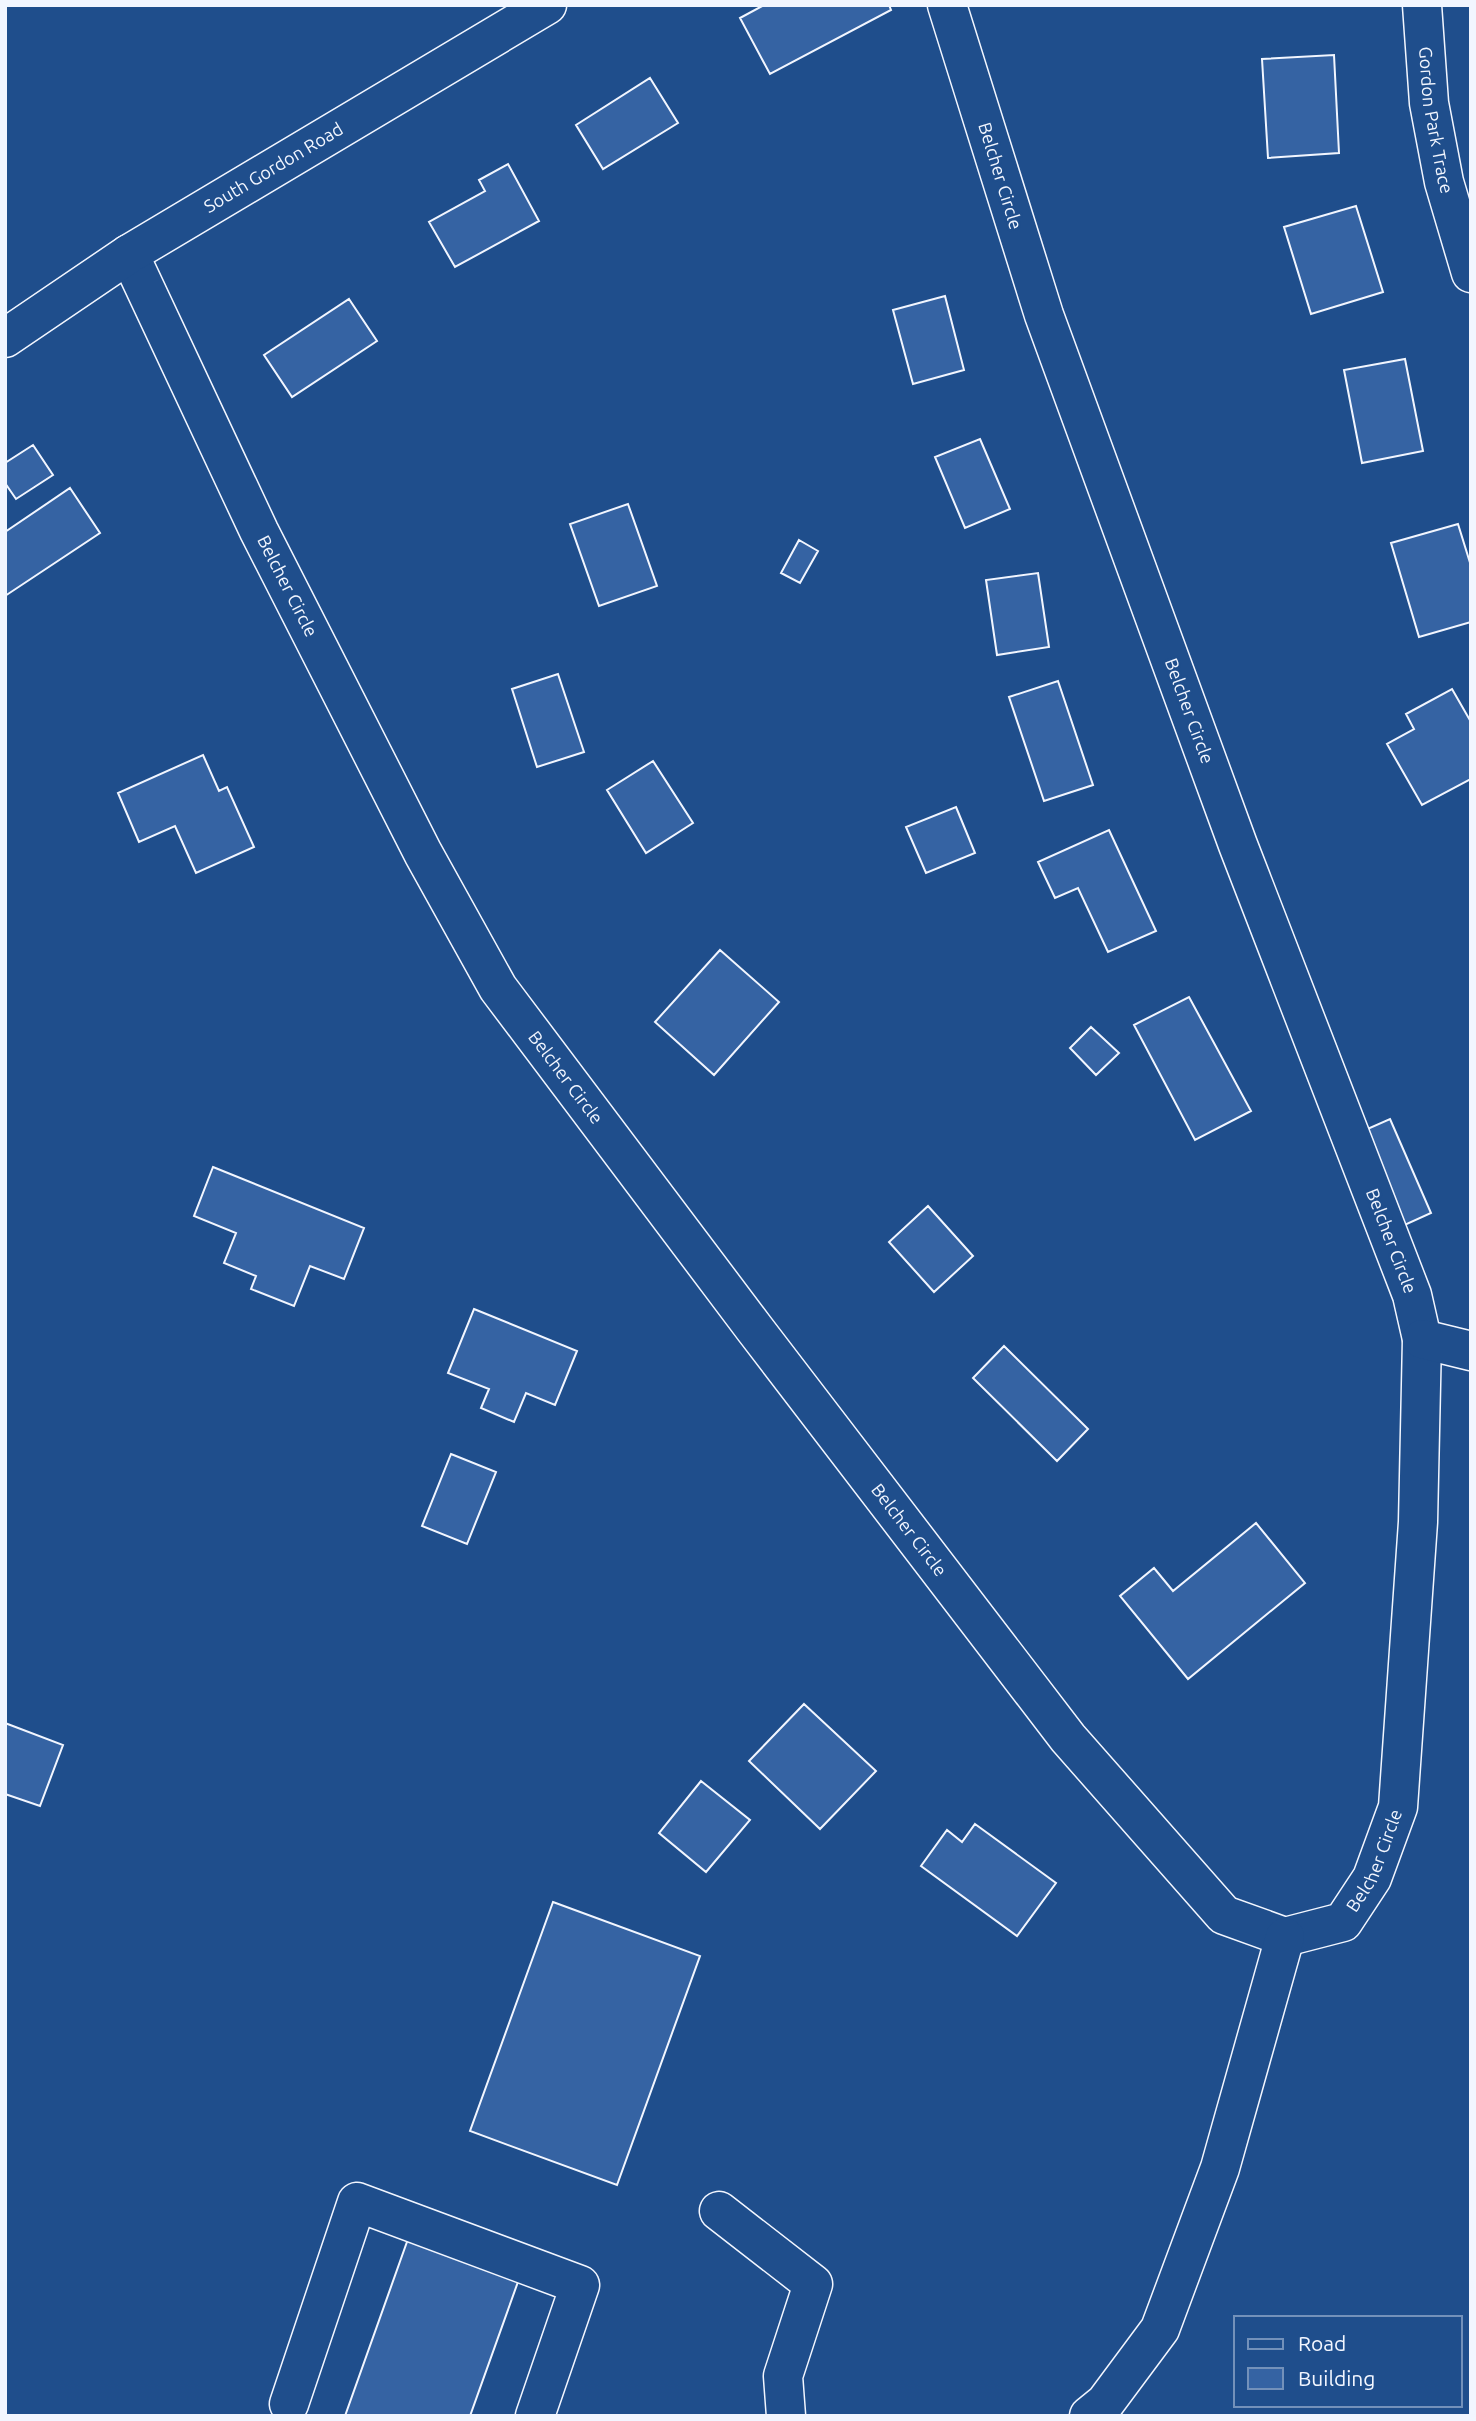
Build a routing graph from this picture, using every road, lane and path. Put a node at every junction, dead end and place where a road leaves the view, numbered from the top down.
1 (547, 5) edge
2 (947, 5) edge
3 (1422, 5) edge
4 (130, 254) junction
5 (1471, 273) edge
6 (5, 338) edge
7 (1422, 1339) junction
8 (1471, 1351) edge
9 (1285, 1937) junction
10 (719, 2211) dead end
11 (289, 2404) dead end
12 (535, 2416) edge
13 (786, 2416) edge
14 (1088, 2416) edge

1 - 4 street, South Gordon Road
2 - 7 street, Belcher Circle
3 - 5 street, Gordon Park Trace
4 - 6 street, South Gordon Road
4 - 9 street, Belcher Circle
7 - 8 street
7 - 9 street, Belcher Circle
9 - 14 street
10 - 13 street
11 - 12 street

